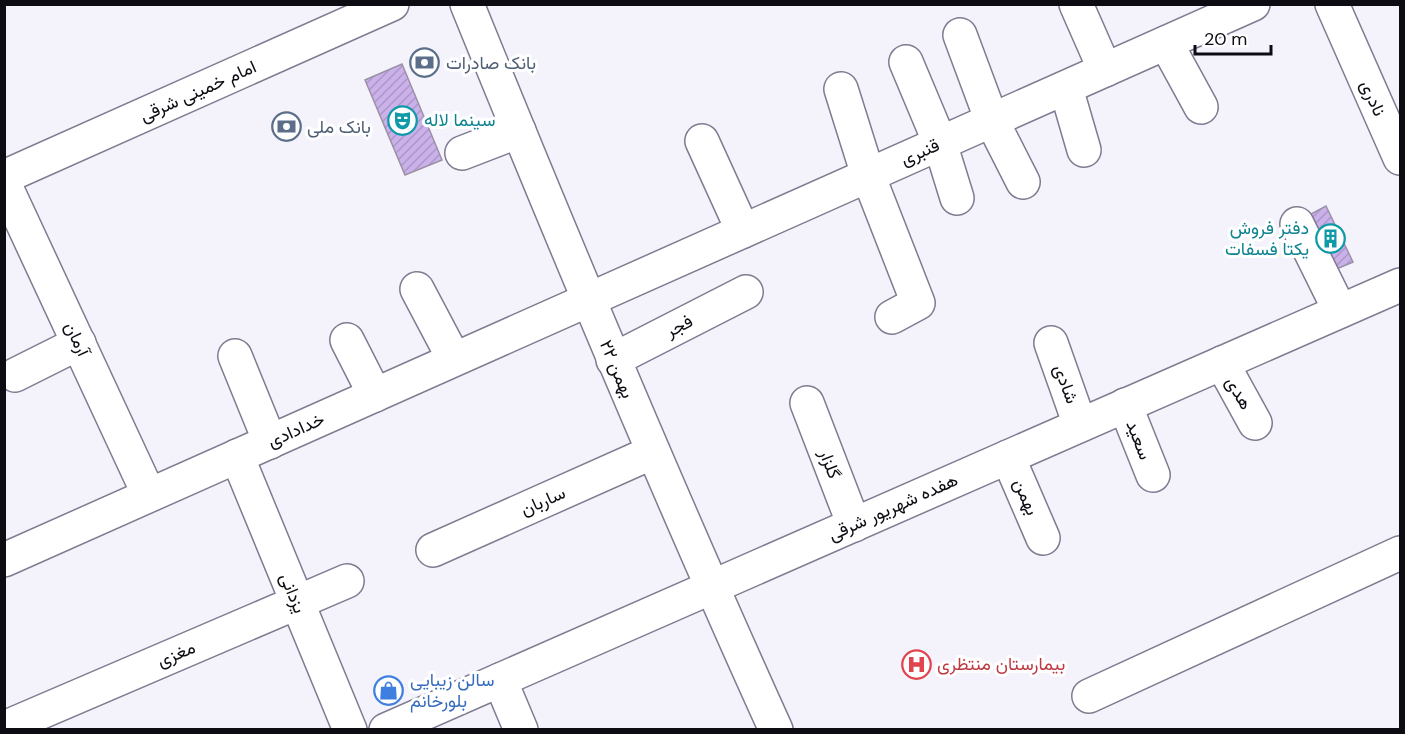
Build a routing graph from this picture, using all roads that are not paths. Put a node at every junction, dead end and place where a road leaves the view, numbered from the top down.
1 (393, 4) edge
2 (467, 4) edge
3 (1076, 4) edge
4 (1253, 4) edge
5 (1336, 6) edge
6 (960, 35) dead end
7 (1166, 43) junction
8 (906, 62) dead end
9 (1105, 70) junction
10 (1066, 88) junction
11 (841, 89) dead end
12 (1202, 107) dead end
13 (992, 121) junction
14 (519, 131) junction
15 (702, 141) dead end
16 (940, 143) junction
17 (1084, 150) dead end
18 (462, 153) dead end
19 (1401, 158) edge
20 (868, 175) junction
21 (4, 177) edge
22 (1023, 182) dead end
23 (4, 183) edge
24 (957, 198) dead end
25 (1297, 224) dead end
26 (15, 231) edge
27 (743, 231) junction
28 (1401, 285) edge
29 (417, 289) dead end
30 (746, 292) dead end
31 (587, 300) junction
32 (1340, 311) junction
33 (892, 317) dead end
34 (347, 340) dead end
35 (79, 343) junction
36 (1051, 343) dead end
37 (235, 356) dead end
38 (454, 359) junction
39 (613, 360) junction
40 (1222, 363) junction
41 (15, 375) dead end
42 (375, 395) junction
43 (807, 403) dead end
44 (1125, 405) junction
45 (1256, 423) dead end
46 (1080, 425) junction
47 (270, 441) junction
48 (653, 452) junction
49 (237, 456) junction
50 (1008, 457) junction
51 (1153, 475) dead end
52 (149, 495) junction
53 (854, 525) junction
54 (1043, 538) dead end
55 (433, 550) dead end
56 (1401, 553) edge
57 (4, 560) edge
58 (347, 581) dead end
59 (711, 587) junction
60 (296, 602) junction
61 (500, 680) junction
62 (1089, 696) dead end
63 (767, 727) edge
64 (4, 728) edge
65 (350, 729) edge
66 (386, 729) edge
67 (521, 729) edge

1 - 21 street, امام خمینی شرقی
2 - 14 street, ۲۲ بهمن
3 - 9 street
4 - 7 street, قنبری
5 - 19 street, نادری
6 - 13 street
7 - 9 street, قنبری
7 - 12 street
8 - 16 street
9 - 10 street, قنبری
10 - 13 street, قنبری
10 - 17 street
11 - 20 street
13 - 16 street, قنبری
13 - 22 street
14 - 18 street
14 - 31 street, ۲۲ بهمن
15 - 27 street
16 - 20 street, قنبری
16 - 24 street
20 - 27 street, قنبری
20 - 33 street
23 - 26 street, آرمان
25 - 32 street
26 - 35 street, آرمان
27 - 31 street, قنبری
28 - 32 street, هفده شهریور شرقی
29 - 38 street
30 - 39 street, فجر
31 - 38 street, خدادادی
31 - 39 street, ۲۲ بهمن
32 - 40 street, هفده شهریور شرقی
34 - 42 street
35 - 41 street
35 - 52 street, آرمان
36 - 46 street, شادی
37 - 47 street
38 - 42 street, خدادادی
39 - 48 street, ۲۲ بهمن
40 - 44 street, هفده شهریور شرقی
40 - 45 street, هدی
42 - 47 street, خدادادی
43 - 53 street, گلزار
44 - 46 street, هفده شهریور شرقی
44 - 51 street, سعید
46 - 50 street, هفده شهریور شرقی
47 - 49 street, خدادادی
48 - 55 street, ساربان
48 - 59 street, ۲۲ بهمن
49 - 52 street, خدادادی
49 - 60 street, یزدانی
50 - 53 street, هفده شهریور شرقی
50 - 54 street, بهمن
52 - 57 street, خدادادی
53 - 59 street, هفده شهریور شرقی
56 - 62 street
58 - 60 street, مغزی
59 - 61 street, هفده شهریور شرقی
59 - 63 street, ۲۲ بهمن
60 - 64 street, مغزی
60 - 65 street, یزدانی
61 - 66 street, هفده شهریور شرقی
61 - 67 street

